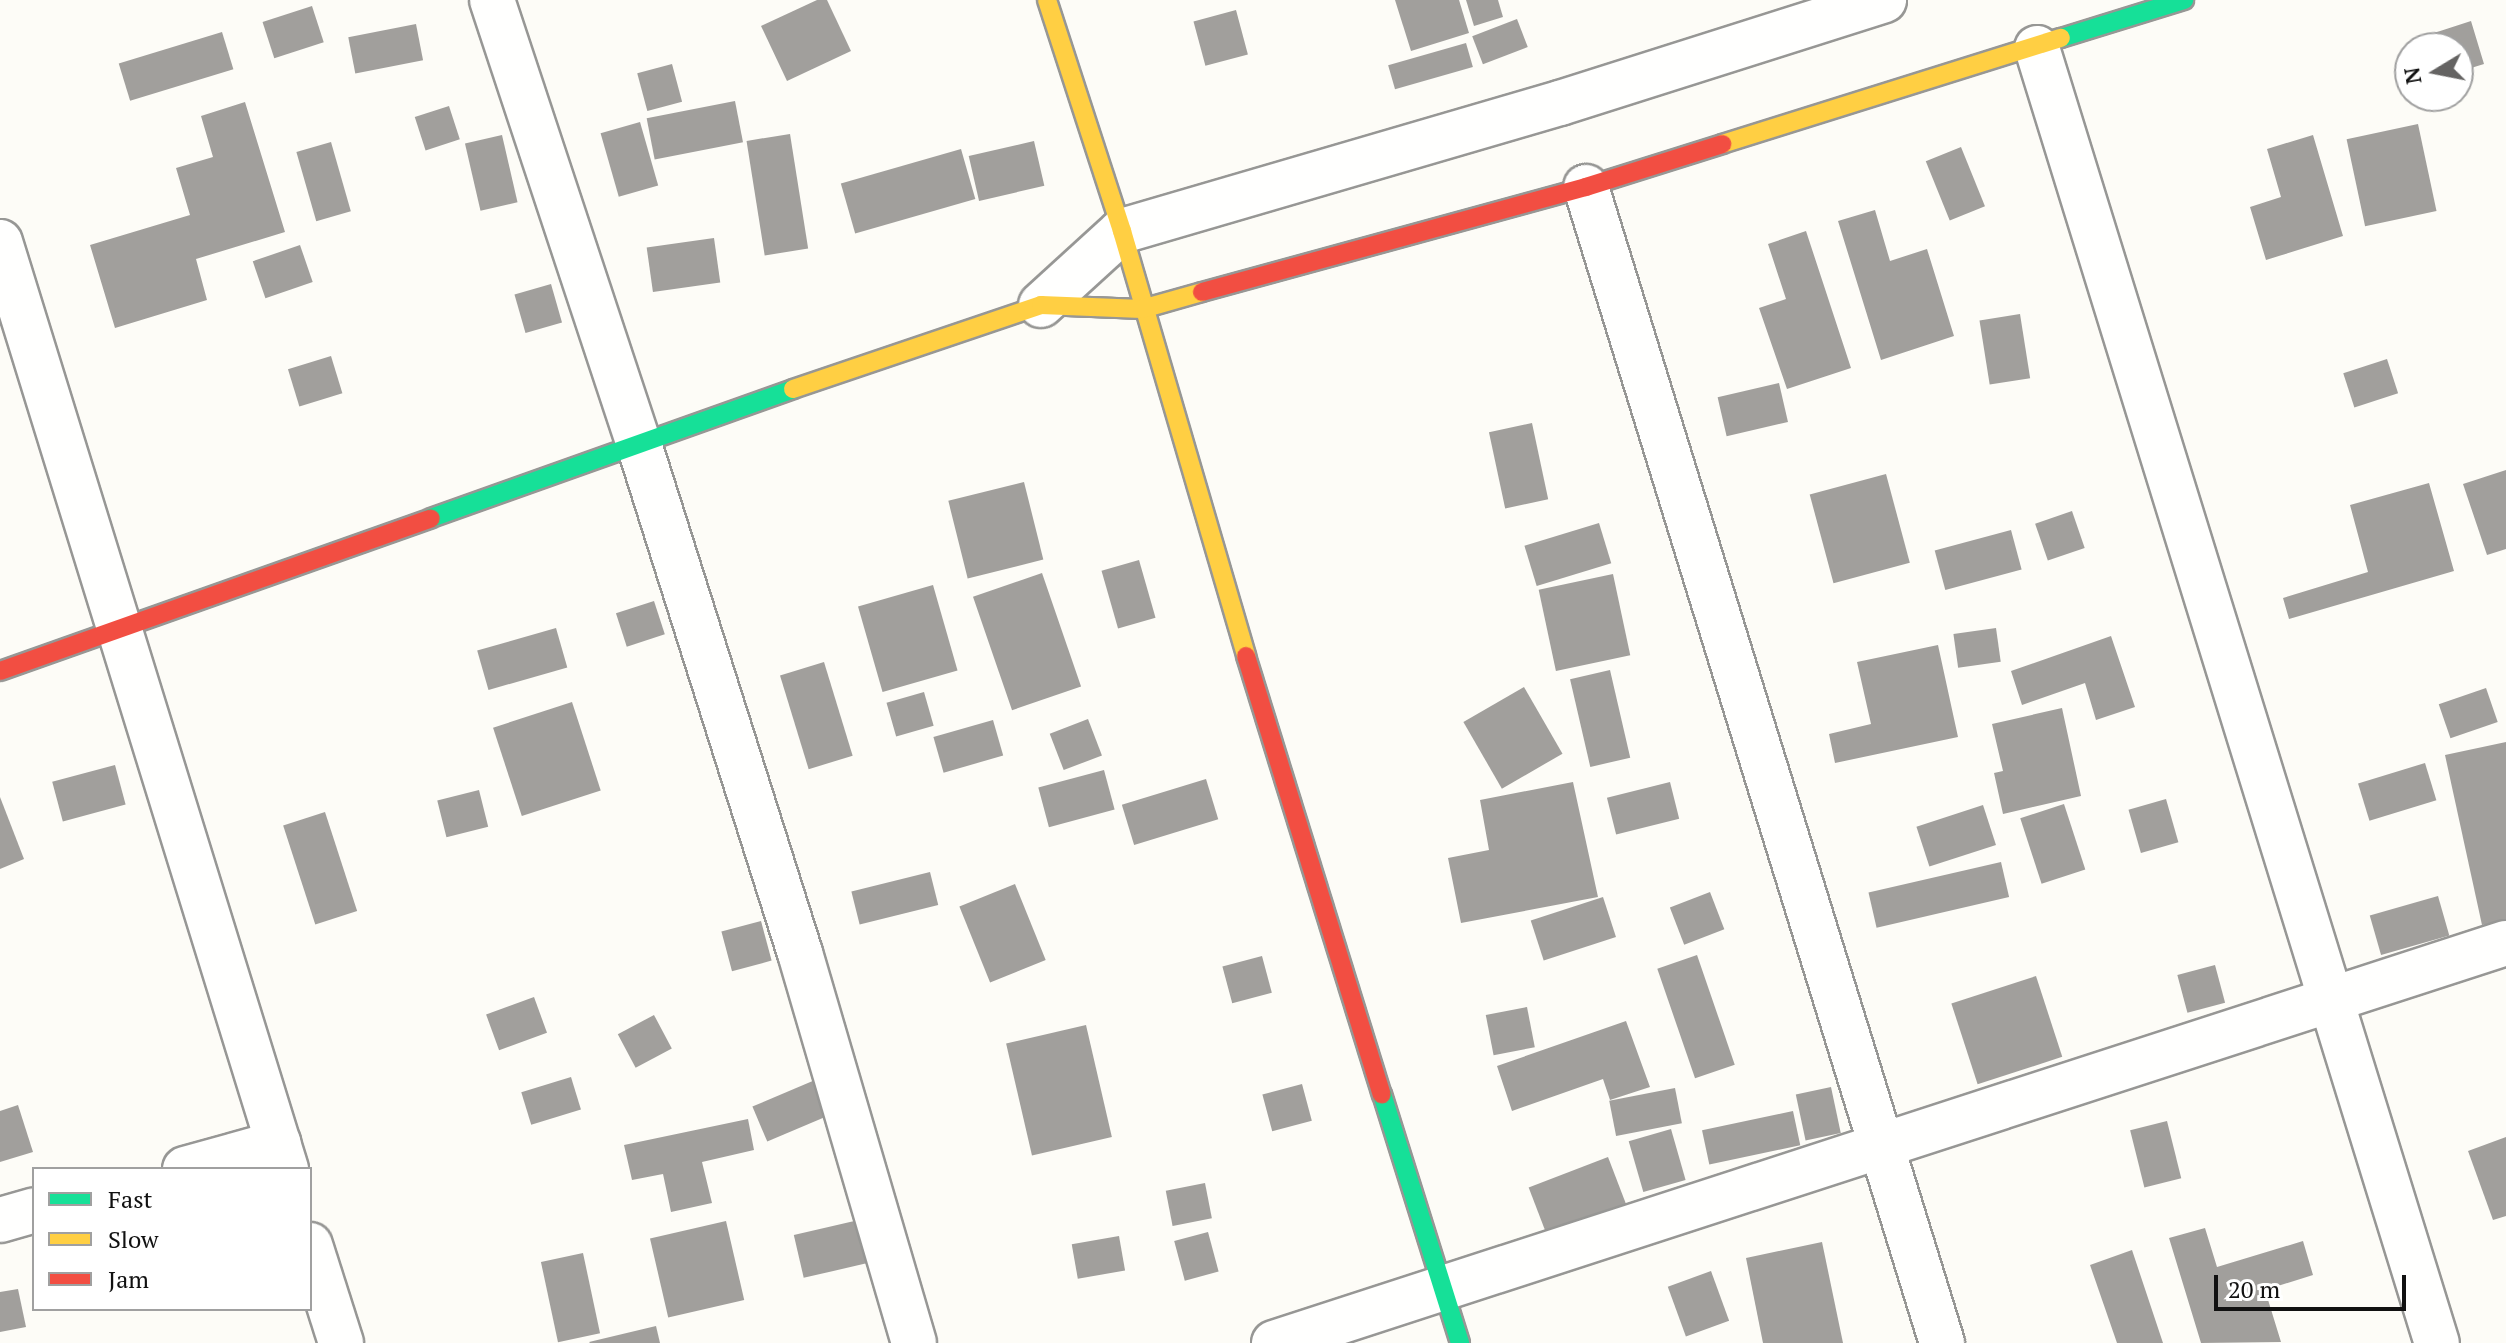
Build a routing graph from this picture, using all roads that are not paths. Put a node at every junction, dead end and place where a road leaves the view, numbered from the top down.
1 (492, 0) edge
2 (1047, 0) edge
3 (1884, 0) edge
4 (2184, 0) edge
5 (2037, 48) junction
6 (1586, 187) junction
7 (1122, 231) junction
8 (0, 242) edge
9 (1041, 305) junction
10 (1142, 309) junction
11 (639, 444) junction
12 (119, 630) junction
13 (0, 671) edge
14 (2506, 943) edge
15 (2331, 998) junction
16 (1879, 1145) junction
17 (282, 1156) edge
18 (200, 1167) edge
19 (32, 1211) edge
20 (0, 1220) edge
21 (312, 1251) edge
22 (1442, 1288) junction
23 (341, 1343) edge
24 (914, 1343) edge
25 (1274, 1343) edge
26 (1460, 1343) edge
27 (1942, 1343) edge
28 (2437, 1343) edge

1 - 11 street
2 - 7 street
3 - 7 street
4 - 5 street
5 - 6 street
5 - 15 street
6 - 10 street
6 - 16 street
7 - 9 street
7 - 10 street
8 - 12 street
9 - 10 street
9 - 11 street
10 - 22 street
11 - 12 street
11 - 24 street
12 - 13 street
12 - 17 street
14 - 15 street
15 - 16 street
15 - 28 street
16 - 22 street
16 - 27 street
17 - 18 street
19 - 20 street
21 - 23 street
22 - 25 street
22 - 26 street

